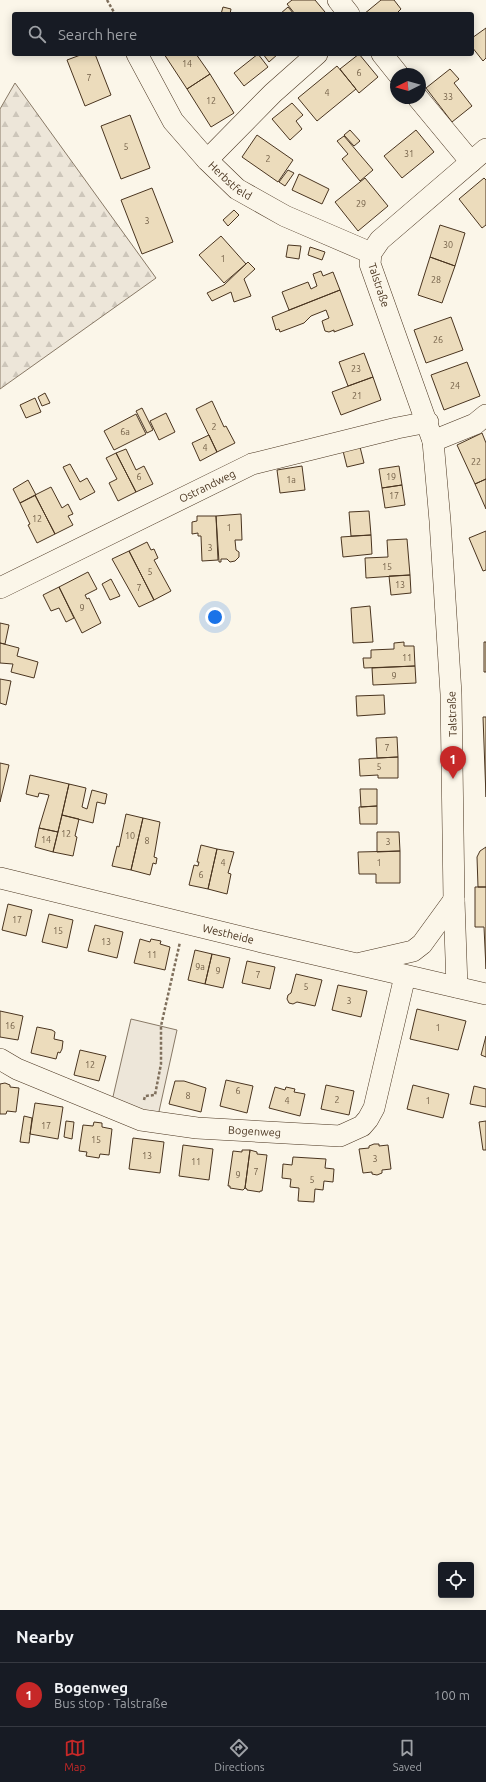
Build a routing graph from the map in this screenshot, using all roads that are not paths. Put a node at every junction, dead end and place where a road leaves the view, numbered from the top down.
1 (338, 0) edge
2 (347, 12) edge
3 (138, 56) edge
4 (315, 56) edge
5 (384, 56) edge
6 (393, 68) edge
7 (424, 104) edge
8 (478, 156) edge
9 (207, 160) junction
10 (371, 253) junction
11 (486, 416) edge
12 (431, 432) junction
13 (0, 588) edge
14 (0, 878) edge
15 (454, 900) junction
16 (357, 964) junction
17 (405, 976) junction
18 (457, 987) junction
19 (486, 994) edge
20 (0, 1060) edge

1 - 2 street
3 - 9 street, Herbstfeld
4 - 9 street
5 - 6 street
7 - 8 street
8 - 10 street, Talstraße
9 - 10 street, Herbstfeld
10 - 12 street, Talstraße
11 - 12 street
12 - 13 street, Ostrandweg
12 - 15 street, Talstraße
14 - 16 street, Westheide
15 - 16 street
15 - 18 street, Talstraße
16 - 17 street, Westheide
17 - 18 street, Westheide
17 - 20 street, Bogenweg
18 - 19 street, Westheide

